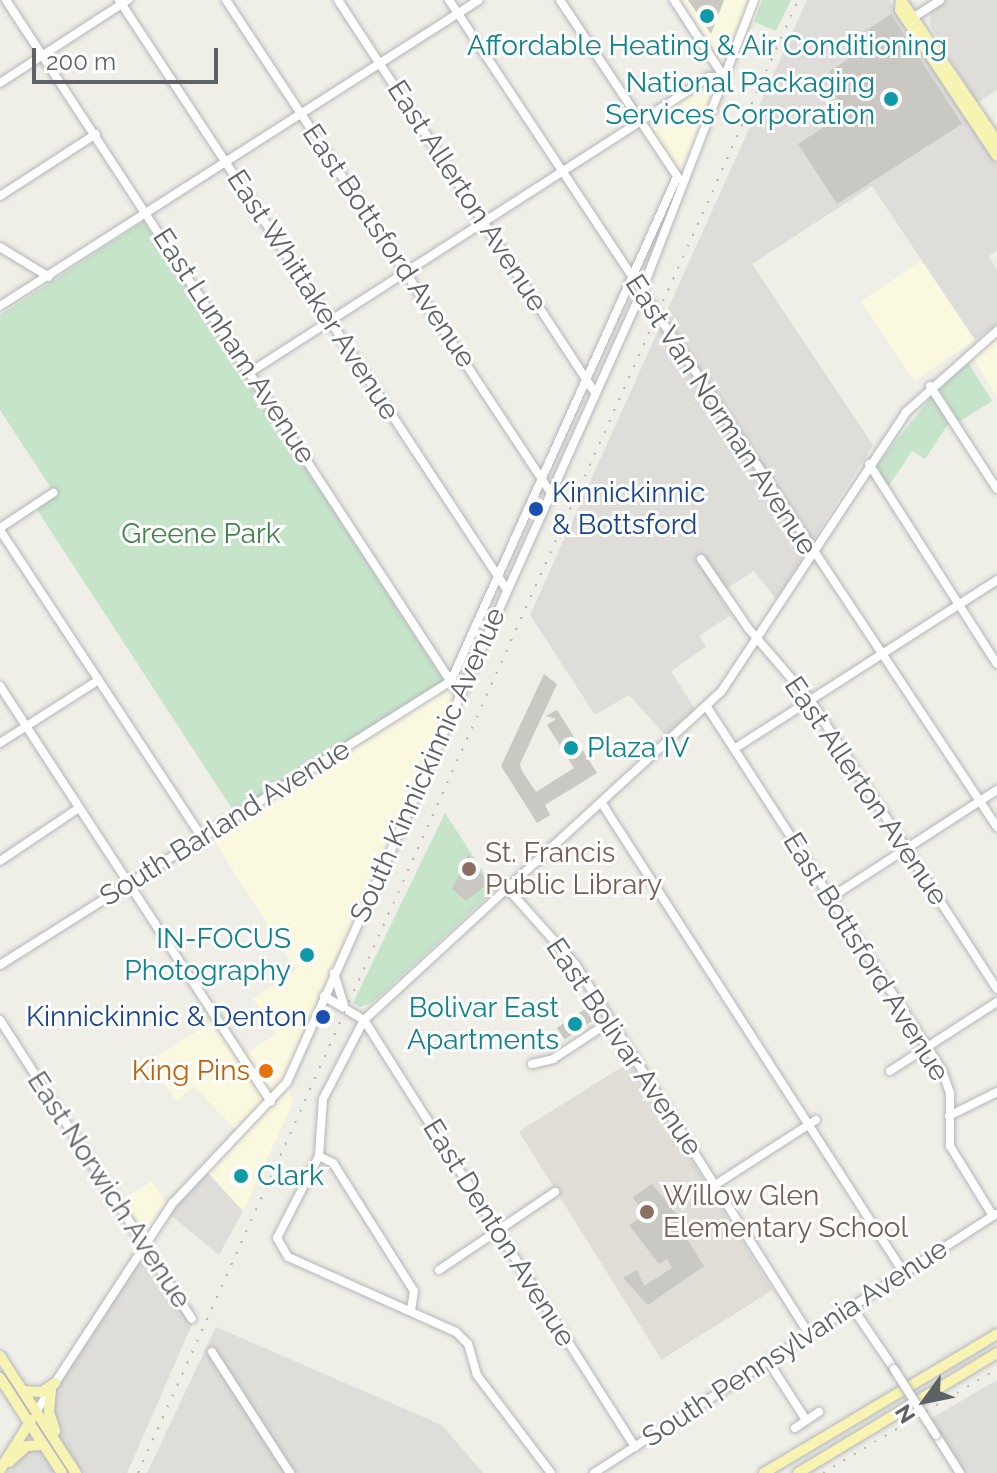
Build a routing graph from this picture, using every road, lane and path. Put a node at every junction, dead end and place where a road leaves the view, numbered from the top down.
1 (6, 0) edge
2 (226, 0) edge
3 (338, 0) edge
4 (449, 0) edge
5 (479, 0) edge
6 (560, 0) edge
7 (674, 0) edge
8 (754, 0) edge
9 (940, 0) edge
10 (123, 1) edge
11 (905, 3) edge
12 (458, 14) junction
13 (912, 19) junction
14 (43, 55) junction
15 (380, 64) junction
16 (724, 77) junction
17 (0, 83) edge
18 (302, 115) junction
19 (640, 122) junction
20 (96, 134) junction
21 (997, 141) edge
22 (997, 156) edge
23 (226, 164) junction
24 (562, 173) junction
25 (677, 177) junction
26 (684, 185) junction
27 (0, 196) edge
28 (148, 213) junction
29 (484, 222) junction
30 (0, 247) edge
31 (407, 272) junction
32 (629, 275) junction
33 (49, 277) junction
34 (641, 293) junction
35 (0, 306) edge
36 (329, 321) junction
37 (997, 331) edge
38 (252, 371) junction
39 (584, 376) junction
40 (930, 386) junction
41 (595, 392) junction
42 (869, 464) junction
43 (541, 476) junction
44 (997, 489) edge
45 (53, 493) dead end
46 (551, 493) junction
47 (0, 529) edge
48 (811, 553) junction
49 (701, 559) dead end
50 (497, 574) junction
51 (997, 580) edge
52 (507, 590) junction
53 (959, 604) junction
54 (758, 640) junction
55 (884, 652) junction
56 (997, 664) edge
57 (97, 681) junction
58 (451, 681) junction
59 (0, 686) edge
60 (459, 694) junction
61 (810, 700) junction
62 (707, 707) junction
63 (26, 726) junction
64 (0, 743) edge
65 (734, 749) junction
66 (997, 790) edge
67 (980, 801) junction
68 (601, 802) junction
69 (79, 808) junction
70 (997, 827) edge
71 (215, 829) junction
72 (200, 835) junction
73 (217, 839) dead end
74 (906, 849) junction
75 (0, 861) edge
76 (127, 881) junction
77 (507, 888) junction
78 (830, 898) junction
79 (0, 965) edge
80 (334, 973) junction
81 (997, 989) edge
82 (324, 996) junction
83 (997, 1002) edge
84 (344, 1005) junction
85 (0, 1020) edge
86 (364, 1020) junction
87 (611, 1021) junction
88 (927, 1047) junction
89 (532, 1064) dead end
90 (890, 1071) dead end
91 (997, 1092) edge
92 (271, 1102) junction
93 (949, 1116) junction
94 (812, 1122) junction
95 (319, 1156) junction
96 (715, 1185) junction
97 (555, 1192) dead end
98 (995, 1215) edge
99 (497, 1229) junction
100 (144, 1245) junction
101 (439, 1270) dead end
102 (904, 1273) junction
103 (852, 1307) junction
104 (411, 1310) junction
105 (192, 1319) dead end
106 (809, 1334) junction
107 (997, 1334) edge
108 (212, 1352) dead end
109 (997, 1353) edge
110 (0, 1356) edge
111 (768, 1361) junction
112 (2, 1381) edge
113 (53, 1386) junction
114 (23, 1391) junction
115 (36, 1412) junction
116 (819, 1412) dead end
117 (806, 1420) junction
118 (29, 1423) junction
119 (795, 1428) dead end
120 (18, 1440) junction
121 (43, 1445) junction
122 (635, 1447) junction
123 (62, 1452) junction
124 (0, 1470) edge
125 (62, 1473) edge
126 (76, 1473) edge
127 (290, 1473) edge
128 (551, 1473) edge
129 (594, 1473) edge
130 (764, 1473) edge
131 (798, 1473) edge
132 (960, 1473) edge

1 - 14 street, East Lunham Avenue
2 - 18 street, East Bottsford Avenue
3 - 15 street, East Allerton Avenue
4 - 12 street, East Van Norman Avenue
5 - 12 street
6 - 19 street
7 - 16 street
8 - 16 street, South Kinnickinnic Avenue
9 - 13 street
10 - 14 street
10 - 23 street, East Whittaker Avenue
11 - 13 main road
12 - 15 street
12 - 24 street, East Van Norman Avenue
13 - 21 main road
13 - 22 main road
14 - 17 street
14 - 20 street, East Lunham Avenue
15 - 18 street
15 - 29 street, East Allerton Avenue
16 - 19 street
16 - 26 street, South Kinnickinnic Avenue
18 - 23 street
18 - 31 street, East Bottsford Avenue
19 - 24 street
19 - 25 street
20 - 27 street
20 - 28 street, East Lunham Avenue
23 - 28 street
23 - 36 street, East Whittaker Avenue
24 - 29 street
24 - 32 street, East Van Norman Avenue
25 - 26 street
25 - 32 street, South Kinnickinnic Avenue
26 - 34 street, South Kinnickinnic Avenue
28 - 33 street
28 - 38 street, East Lunham Avenue
29 - 31 street
29 - 39 street, East Allerton Avenue
30 - 33 street
31 - 36 street
31 - 43 street, East Bottsford Avenue
32 - 34 street, East Van Norman Avenue
32 - 39 street, South Kinnickinnic Avenue
33 - 35 street
34 - 41 street, South Kinnickinnic Avenue
34 - 48 street, East Van Norman Avenue
36 - 38 street
36 - 50 street, East Whittaker Avenue
37 - 40 street
38 - 58 street, East Lunham Avenue
39 - 41 street, East Allerton Avenue
39 - 43 street, South Kinnickinnic Avenue
40 - 42 street
40 - 44 street
41 - 46 street, South Kinnickinnic Avenue
42 - 48 street
42 - 53 street
43 - 46 street, East Bottsford Avenue
43 - 50 street, South Kinnickinnic Avenue
45 - 47 street
46 - 52 street, South Kinnickinnic Avenue
47 - 57 street
48 - 54 street
48 - 55 street, East Van Norman Avenue
49 - 54 street, East Allerton Avenue
50 - 52 street, East Whittaker Avenue
50 - 58 street, South Kinnickinnic Avenue
51 - 53 street
52 - 60 street, South Kinnickinnic Avenue
53 - 55 street
53 - 56 street
54 - 61 street, East Allerton Avenue
54 - 62 street
55 - 61 street
55 - 67 street, East Van Norman Avenue
57 - 63 street
57 - 72 street
58 - 60 street, East Lunham Avenue
58 - 71 street, South Barland Avenue
59 - 63 street
60 - 80 street, South Kinnickinnic Avenue
61 - 65 street
61 - 74 street, East Allerton Avenue
62 - 65 street, East Bottsford Avenue
62 - 68 street
63 - 64 street
63 - 69 street
65 - 78 street, East Bottsford Avenue
66 - 67 street
67 - 70 street, East Van Norman Avenue
67 - 74 street
68 - 77 street
68 - 94 street
69 - 75 street
69 - 76 street
71 - 72 street, South Barland Avenue
71 - 73 street
72 - 76 street, South Barland Avenue
74 - 78 street
74 - 81 street, East Allerton Avenue
76 - 79 street, South Barland Avenue
76 - 92 street
77 - 86 street
77 - 87 street, East Bolivar Avenue
78 - 88 street, East Bottsford Avenue
80 - 82 street, South Kinnickinnic Avenue
80 - 84 street
82 - 84 street
82 - 92 street, South Kinnickinnic Avenue
83 - 88 street
84 - 86 street
85 - 100 street, East Norwich Avenue
86 - 95 street
86 - 99 street, East Denton Avenue
87 - 89 street
87 - 96 street, East Bolivar Avenue
88 - 90 street
88 - 93 street, East Bottsford Avenue
91 - 93 street
92 - 100 street, South Kinnickinnic Avenue
93 - 98 street, East Bottsford Avenue
94 - 96 street
94 - 102 street
95 - 104 street
95 - 104 street
96 - 106 street, East Bolivar Avenue
97 - 99 street
98 - 102 street, South Pennsylvania Avenue
99 - 101 street
99 - 122 street, East Denton Avenue
100 - 105 street, East Norwich Avenue
100 - 113 street, South Kinnickinnic Avenue
102 - 103 street, South Pennsylvania Avenue
103 - 106 street, South Pennsylvania Avenue
103 - 132 street, bridge
104 - 128 street
106 - 111 street, South Pennsylvania Avenue
107 - 130 main road
108 - 127 street
109 - 131 main road
110 - 114 main road
111 - 117 street
111 - 122 street, South Pennsylvania Avenue
112 - 118 main road
112 - 120 main road
113 - 114 main road
113 - 115 street, South Kinnickinnic Avenue
113 - 123 main road
114 - 115 main road
115 - 118 main road, South Kinnickinnic Avenue
115 - 123 main road
116 - 117 street
117 - 119 street
118 - 120 main road, South Kinnickinnic Avenue
118 - 121 main road
120 - 124 main road, South Kinnickinnic Avenue
121 - 124 main road
121 - 125 main road
122 - 129 street, South Pennsylvania Avenue
123 - 126 main road

